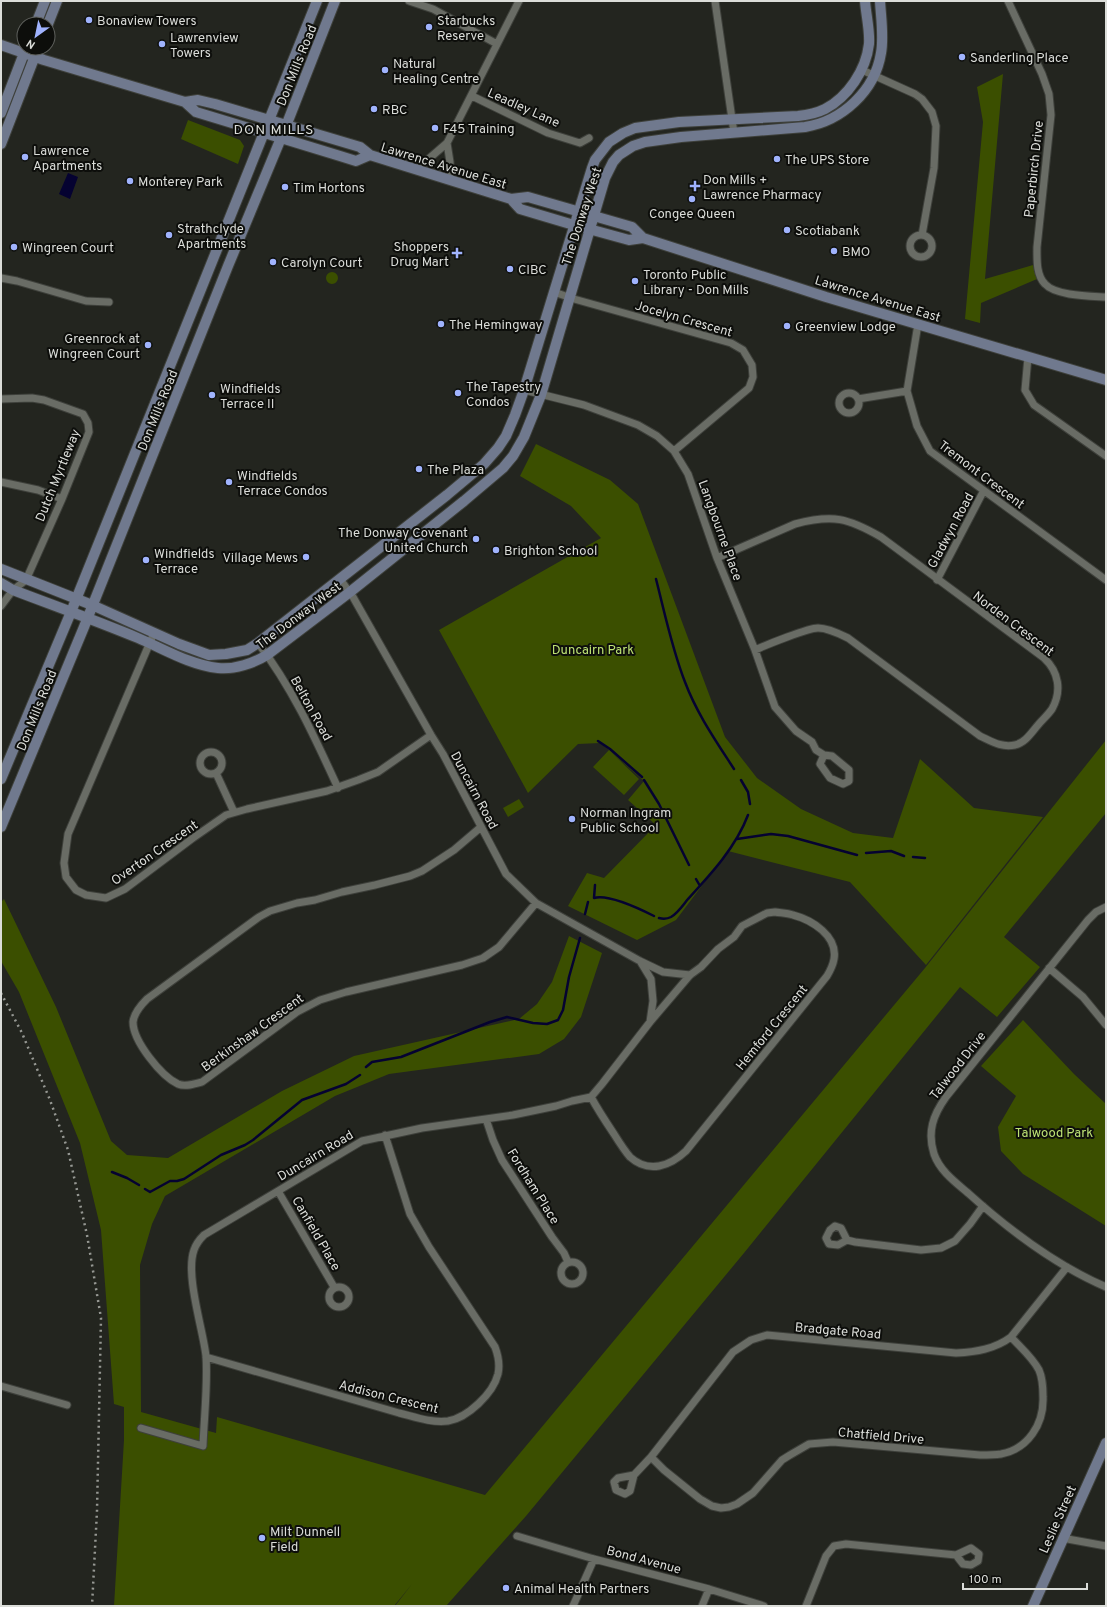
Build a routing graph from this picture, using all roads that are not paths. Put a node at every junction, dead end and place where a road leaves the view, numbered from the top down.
1 (45, 1) edge
2 (57, 1) edge
3 (317, 1) edge
4 (335, 1) edge
5 (409, 1) edge
6 (519, 1) edge
7 (715, 1) edge
8 (865, 1) edge
9 (880, 1) edge
10 (1008, 1) edge
11 (39, 16) edge
12 (51, 16) edge
13 (497, 44) junction
14 (1, 46) edge
15 (16, 48) edge
16 (23, 56) edge
17 (34, 56) edge
18 (48, 56) edge
19 (862, 70) junction
20 (874, 75) junction
21 (472, 96) junction
22 (837, 101) junction
23 (185, 102) junction
24 (848, 108) junction
25 (1, 113) edge
26 (268, 120) junction
27 (732, 120) junction
28 (679, 122) junction
29 (286, 126) junction
30 (263, 133) junction
31 (734, 133) junction
32 (681, 137) junction
33 (280, 138) junction
34 (589, 138) dead end
35 (447, 143) junction
36 (1, 144) edge
37 (370, 155) junction
38 (418, 170) junction
39 (450, 179) junction
40 (511, 199) junction
41 (579, 212) junction
42 (594, 216) junction
43 (575, 226) junction
44 (591, 230) junction
45 (922, 235) dead end
46 (644, 238) junction
47 (1, 278) edge
48 (554, 292) junction
49 (1106, 297) edge
50 (569, 298) junction
51 (109, 302) dead end
52 (918, 324) junction
53 (1028, 357) junction
54 (1106, 380) edge
55 (524, 390) junction
56 (907, 391) junction
57 (542, 395) junction
58 (1, 399) edge
59 (858, 399) dead end
60 (674, 451) junction
61 (1106, 456) edge
62 (478, 469) junction
63 (488, 480) junction
64 (1, 482) edge
65 (984, 492) junction
66 (62, 499) junction
67 (717, 558) junction
68 (1, 569) edge
69 (26, 580) junction
70 (340, 580) junction
71 (937, 580) junction
72 (1106, 580) edge
73 (1, 583) edge
74 (13, 590) junction
75 (350, 592) junction
76 (76, 598) junction
77 (92, 605) junction
78 (1, 606) edge
79 (71, 612) junction
80 (88, 618) junction
81 (154, 633) junction
82 (150, 643) junction
83 (258, 643) junction
84 (755, 650) junction
85 (267, 655) junction
86 (431, 735) junction
87 (824, 755) junction
88 (216, 773) dead end
89 (1, 779) edge
90 (338, 788) junction
91 (234, 812) junction
92 (481, 826) junction
93 (1, 827) edge
94 (536, 903) junction
95 (1106, 907) edge
96 (640, 961) junction
97 (1049, 968) junction
98 (690, 975) junction
99 (650, 1022) junction
100 (1106, 1025) edge
101 (591, 1097) junction
102 (486, 1119) junction
103 (385, 1135) junction
104 (278, 1191) junction
105 (983, 1206) junction
106 (847, 1240) dead end
107 (568, 1262) dead end
108 (1067, 1267) junction
109 (334, 1287) dead end
110 (1106, 1287) edge
111 (1011, 1337) junction
112 (206, 1357) junction
113 (1, 1386) edge
114 (68, 1405) dead end
115 (141, 1428) dead end
116 (1106, 1443) edge
117 (651, 1457) junction
118 (634, 1475) dead end
119 (517, 1536) dead end
120 (1062, 1538) junction
121 (1106, 1546) edge
122 (956, 1554) dead end
123 (594, 1559) junction
124 (710, 1589) junction
125 (574, 1606) edge
126 (702, 1606) edge
127 (764, 1606) edge
128 (806, 1606) edge
129 (1033, 1606) edge

1 - 11 main road
2 - 12 main road
3 - 26 main road, Don Mills Road
4 - 29 main road, Don Mills Road
5 - 13 street
6 - 13 street
7 - 27 street
8 - 19 main road, The Donway West
9 - 20 main road, The Donway West
10 - 49 street, Paperbirch Drive
13 - 21 street
14 - 15 main road, Lawrence Avenue East
16 - 25 main road
17 - 36 main road
18 - 23 main road, Lawrence Avenue East
19 - 20 street
19 - 22 main road, The Donway West
20 - 24 main road, The Donway West
20 - 45 street
21 - 34 street, Leadley Lane
21 - 35 street
22 - 24 main road
22 - 27 main road, The Donway West
23 - 26 main road, Lawrence Avenue East
23 - 30 main road, Lawrence Avenue East
24 - 31 main road, The Donway West
26 - 29 main road, Lawrence Avenue East
26 - 30 main road, Don Mills Road
27 - 28 main road, The Donway West
27 - 31 street
28 - 32 main road
28 - 41 main road, The Donway West
29 - 33 main road, Don Mills Road
29 - 37 main road, Lawrence Avenue East
30 - 33 main road, Lawrence Avenue East
30 - 76 main road, Don Mills Road
31 - 32 main road, The Donway West
32 - 42 main road, The Donway West
33 - 37 main road, Lawrence Avenue East
33 - 77 main road, Don Mills Road
35 - 38 street
35 - 39 street
37 - 38 main road, Lawrence Avenue East
38 - 39 main road, Lawrence Avenue East
39 - 40 main road, Lawrence Avenue East
40 - 41 main road, Lawrence Avenue East
40 - 43 main road, Lawrence Avenue East
41 - 42 main road, Lawrence Avenue East
41 - 43 main road, The Donway West
42 - 44 main road, The Donway West
42 - 46 main road, Lawrence Avenue East
43 - 44 main road, Lawrence Avenue East
43 - 48 main road, The Donway West
44 - 46 main road, Lawrence Avenue East
44 - 50 main road, The Donway West
46 - 52 main road, Lawrence Avenue East
47 - 51 street
48 - 50 street, Jocelyn Crescent
48 - 55 main road, The Donway West
50 - 57 main road, The Donway West
50 - 60 street, Jocelyn Crescent
52 - 53 main road, Lawrence Avenue East
52 - 56 street, Tremont Crescent
53 - 54 main road, Lawrence Avenue East
53 - 61 street
55 - 57 street, Langbourne Place
55 - 62 main road, The Donway West
56 - 59 street
56 - 65 street, Tremont Crescent
57 - 60 street, Langbourne Place
57 - 63 main road, The Donway West
58 - 66 street, Dutch Myrtleway
60 - 67 street, Langbourne Place
62 - 63 main road
62 - 70 main road, The Donway West
63 - 75 main road, The Donway West
64 - 66 street
65 - 71 street, Gladwyn Road
65 - 72 street, Tremont Crescent
66 - 69 street, Dutch Myrtleway
67 - 71 street, Norden Crescent
67 - 84 street, Langbourne Place
68 - 69 main road, The Donway West
69 - 74 street
69 - 76 main road, The Donway West
70 - 75 street, Duncairn Road
70 - 83 main road, The Donway West
71 - 84 street, Norden Crescent
73 - 74 main road, The Donway West
74 - 78 street
74 - 79 main road, The Donway West
75 - 85 main road, The Donway West
75 - 86 street, Duncairn Road
76 - 77 main road, The Donway West
76 - 79 main road, Don Mills Road
77 - 80 main road, Don Mills Road
77 - 81 main road, The Donway West
79 - 80 main road, The Donway West
79 - 89 main road, Don Mills Road
80 - 82 main road, The Donway West
80 - 93 main road, Don Mills Road
81 - 82 street, Overton Crescent
81 - 83 main road, The Donway West
82 - 85 main road, The Donway West
82 - 91 street, Overton Crescent
83 - 85 street, Belton Road
84 - 87 street, Langbourne Place
85 - 90 street, Belton Road
86 - 90 street, Overton Crescent
86 - 92 street, Duncairn Road
87 - 87 street, Langbourne Place
88 - 91 street
90 - 91 street, Overton Crescent
92 - 94 street, Duncairn Road
92 - 94 street, Berkinshaw Crescent
94 - 96 street, Duncairn Road
95 - 97 street, Talwood Drive
96 - 98 street, Duncairn Road
96 - 99 street, Duncairn Road
97 - 100 street
97 - 105 street, Talwood Drive
98 - 99 street, Duncairn Road
98 - 101 street, Hemford Crescent
99 - 101 street, Duncairn Road
101 - 102 street, Duncairn Road
102 - 103 street, Duncairn Road
102 - 107 street, Fordham Place
103 - 104 street, Duncairn Road
103 - 112 street, Addison Crescent
104 - 109 street, Canfield Place
104 - 112 street, Duncairn Road
105 - 106 street
105 - 108 street, Talwood Drive
108 - 110 street, Talwood Drive
108 - 111 street, Bradgate Road
111 - 117 street, Bradgate Road
111 - 117 street, Chatfield Drive
112 - 115 street, Duncairn Road
113 - 114 street
116 - 120 main road, Leslie Street
117 - 118 street, Bradgate Road
119 - 123 street, Bond Avenue
120 - 121 street
120 - 129 main road, Leslie Street
122 - 128 street
123 - 124 street, Bond Avenue
123 - 125 street
124 - 126 street
124 - 127 street, Bond Avenue

